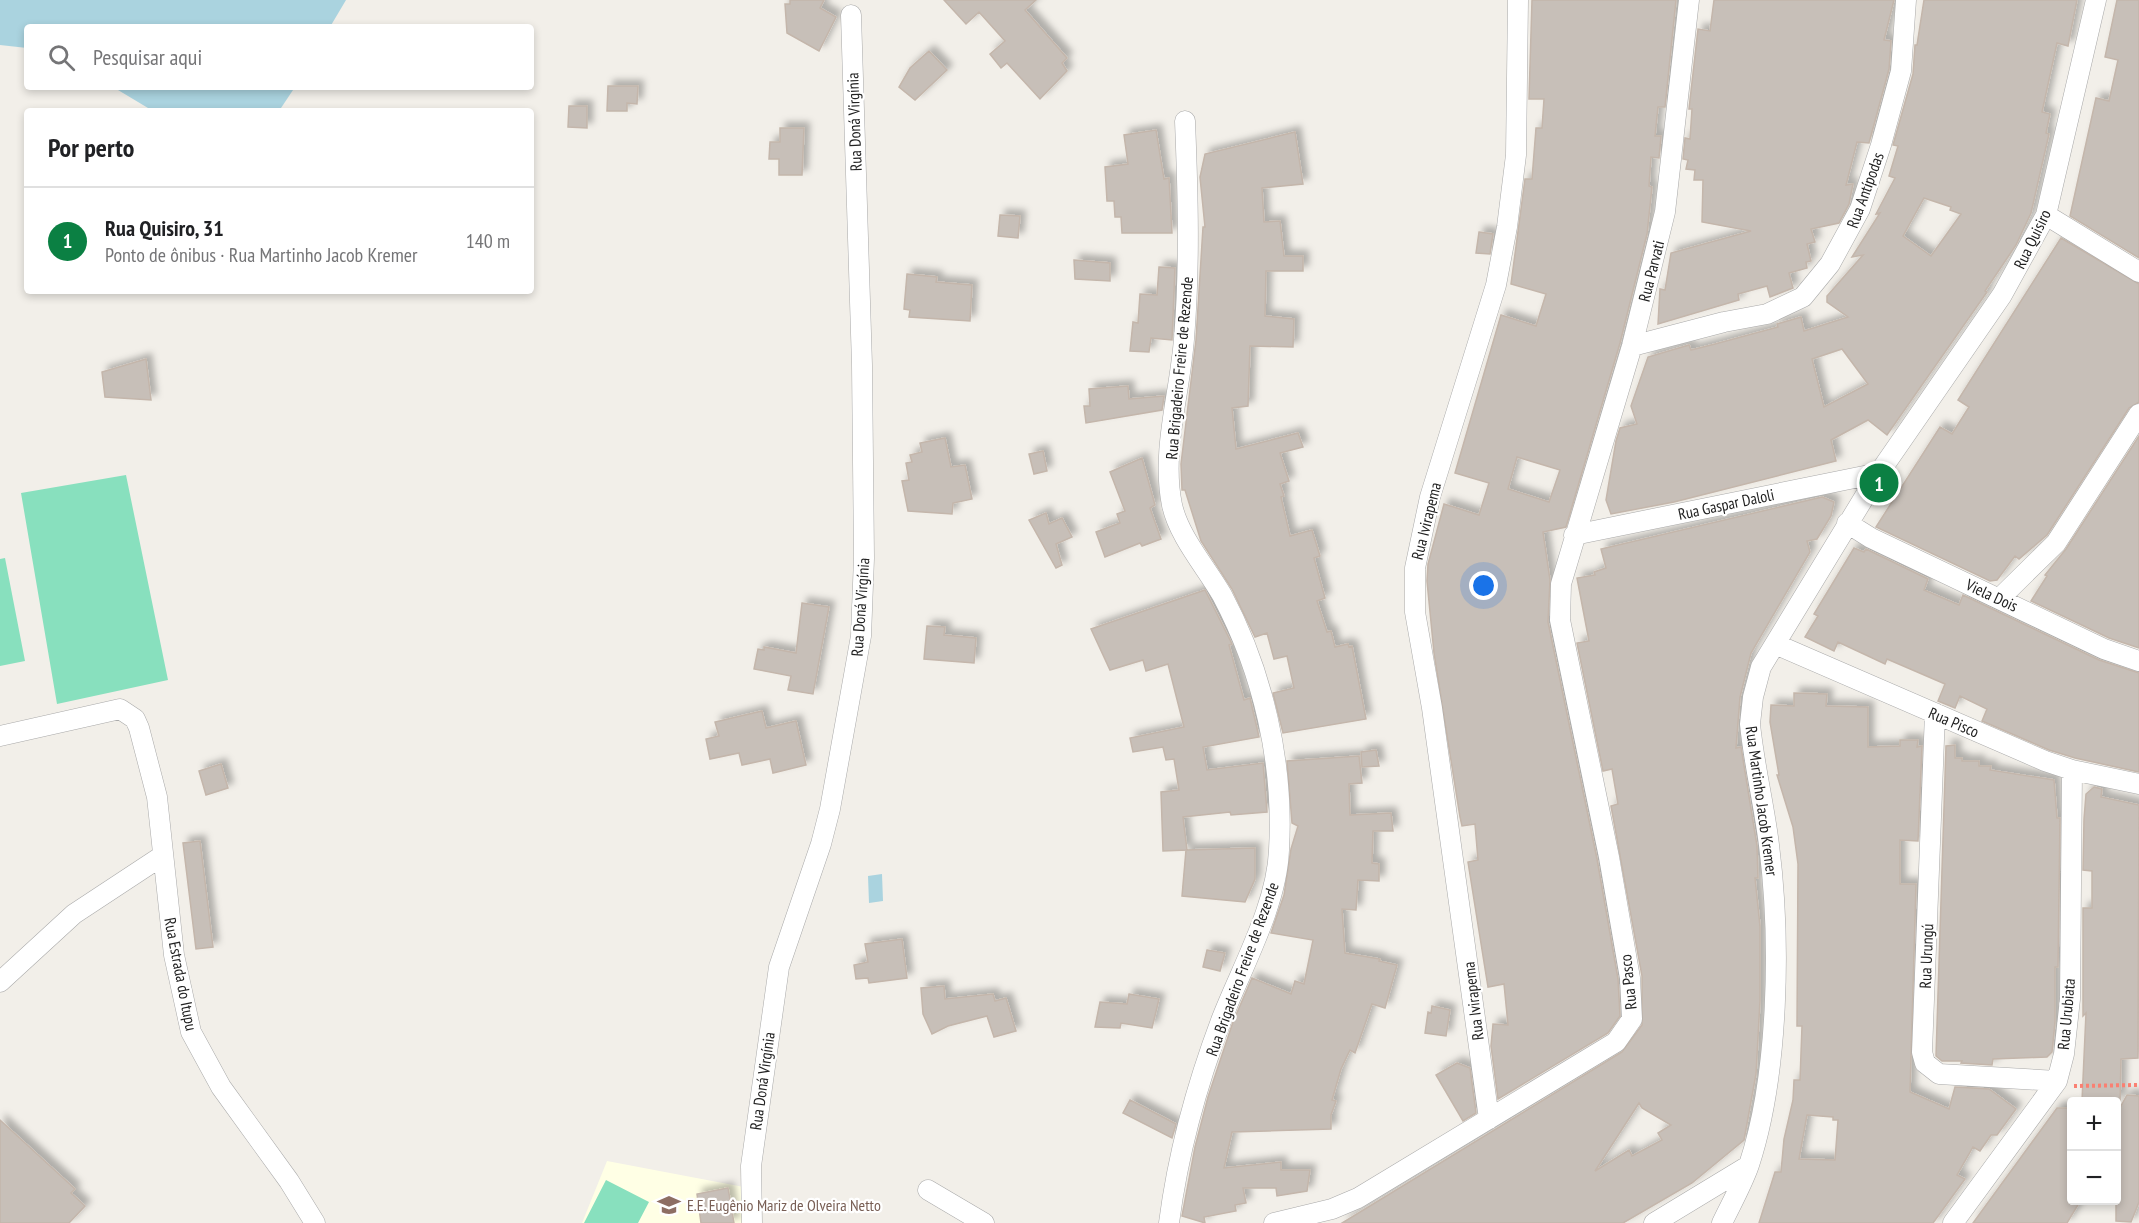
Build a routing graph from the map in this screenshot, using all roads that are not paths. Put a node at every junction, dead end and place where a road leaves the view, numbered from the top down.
1 (1518, 0) edge
2 (1689, 0) edge
3 (1906, 0) edge
4 (2096, 0) edge
5 (851, 15) dead end
6 (1185, 121) dead end
7 (2046, 215) junction
8 (2139, 272) edge
9 (1632, 346) junction
10 (2139, 414) edge
11 (1918, 417) joint
12 (1879, 473) junction
13 (1847, 523) junction
14 (1574, 535) junction
15 (1999, 598) junction
16 (1775, 644) junction
17 (2139, 661) edge
18 (1935, 713) junction
19 (0, 736) edge
20 (2072, 770) junction
21 (2139, 784) edge
22 (162, 856) junction
23 (0, 982) edge
24 (2057, 1081) junction
25 (1489, 1119) junction
26 (1748, 1166) junction
27 (928, 1190) dead end
28 (1659, 1222) edge
29 (315, 1223) edge
30 (752, 1223) edge
31 (984, 1223) edge
32 (1169, 1223) edge
33 (1274, 1223) edge
34 (1722, 1223) edge
35 (1953, 1223) edge

1 - 25 street, Rua Ivirapema
2 - 9 street, Rua Parvati
3 - 9 street, Rua Antípodas
4 - 7 street, Rua Quisiro
5 - 30 street, Rua Doná Virgínia
6 - 32 street, Rua Brigadeiro Freire de Rezende
7 - 8 street
7 - 11 street, Rua Quisiro
9 - 14 street, Rua Parvati
10 - 15 street
11 - 12 street, Rua Martinho Jacob Kremer
12 - 13 street, Rua Martinho Jacob Kremer
12 - 14 street, Rua Gaspar Daloli
13 - 15 street, Viela Dois
13 - 16 street, Rua Martinho Jacob Kremer
14 - 25 street, Rua Pasco
15 - 17 street, Viela Dois
16 - 18 street, Rua Pisco
16 - 26 street, Rua Martinho Jacob Kremer
18 - 20 street, Rua Pisco
18 - 24 street, Rua Urungú
19 - 22 street, Rua Estrada do Itupu
20 - 21 street, Rua Pisco
20 - 24 street, Rua Urubiata
22 - 23 street
22 - 29 street, Rua Estrada do Itupu
24 - 35 street, Rua Urubiata
25 - 33 street, Rua Pasco
26 - 28 street
26 - 34 street, Rua Martinho Jacob Kremer
27 - 31 street

